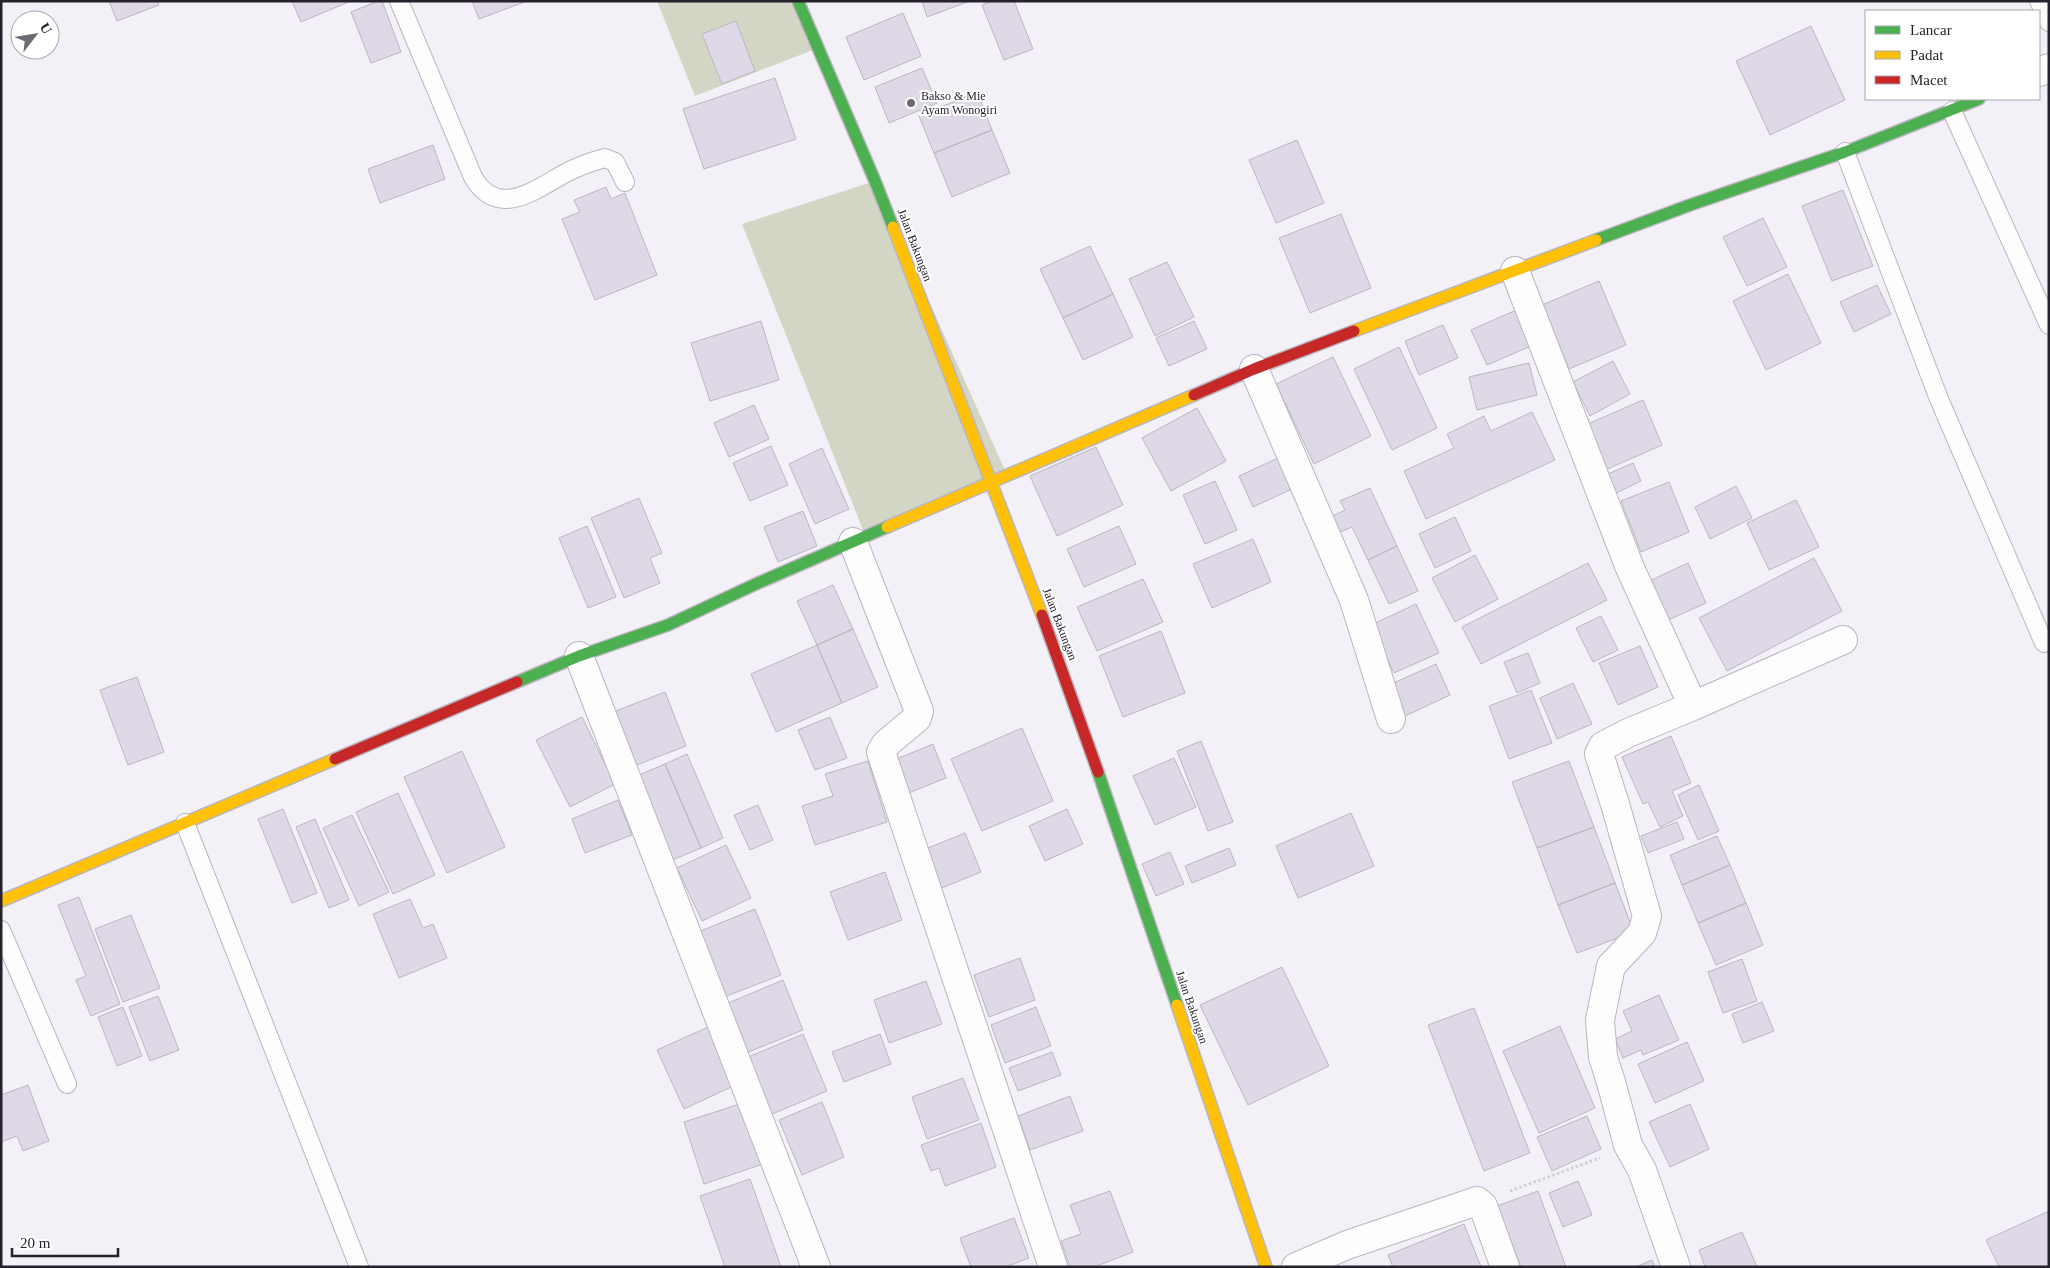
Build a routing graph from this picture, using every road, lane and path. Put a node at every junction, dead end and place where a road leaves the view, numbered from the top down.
1 (399, 1) edge
2 (798, 1) edge
3 (2040, 1) edge
4 (2049, 22) edge
5 (1977, 100) edge
6 (1952, 111) junction
7 (1846, 152) junction
8 (625, 182) dead end
9 (1514, 271) junction
10 (2049, 325) edge
11 (1254, 369) junction
12 (992, 482) junction
13 (853, 542) junction
14 (1843, 640) dead end
15 (2044, 643) dead end
16 (579, 656) junction
17 (1693, 706) junction
18 (1391, 719) dead end
19 (185, 823) junction
20 (1, 901) edge
21 (1, 930) edge
22 (67, 1084) dead end
23 (1628, 1146) junction
24 (1506, 1192) dead end
25 (359, 1267) edge
26 (816, 1267) edge
27 (1053, 1267) edge
28 (1266, 1267) edge
29 (1296, 1267) edge
30 (1505, 1267) edge
31 (1676, 1267) edge

1 - 8 lane
2 - 12 street, Jalan Bakungan
3 - 4 lane
5 - 6 street
6 - 7 street
6 - 10 lane
7 - 9 street
7 - 15 lane
9 - 11 street
9 - 17 street
11 - 12 street
11 - 18 street
12 - 13 street
12 - 28 street, Jalan Bakungan
13 - 16 street
13 - 27 street
14 - 17 street
16 - 19 street
16 - 26 street
17 - 23 street
19 - 20 street
19 - 25 lane
21 - 22 lane
23 - 24 path
23 - 31 street
29 - 30 street

